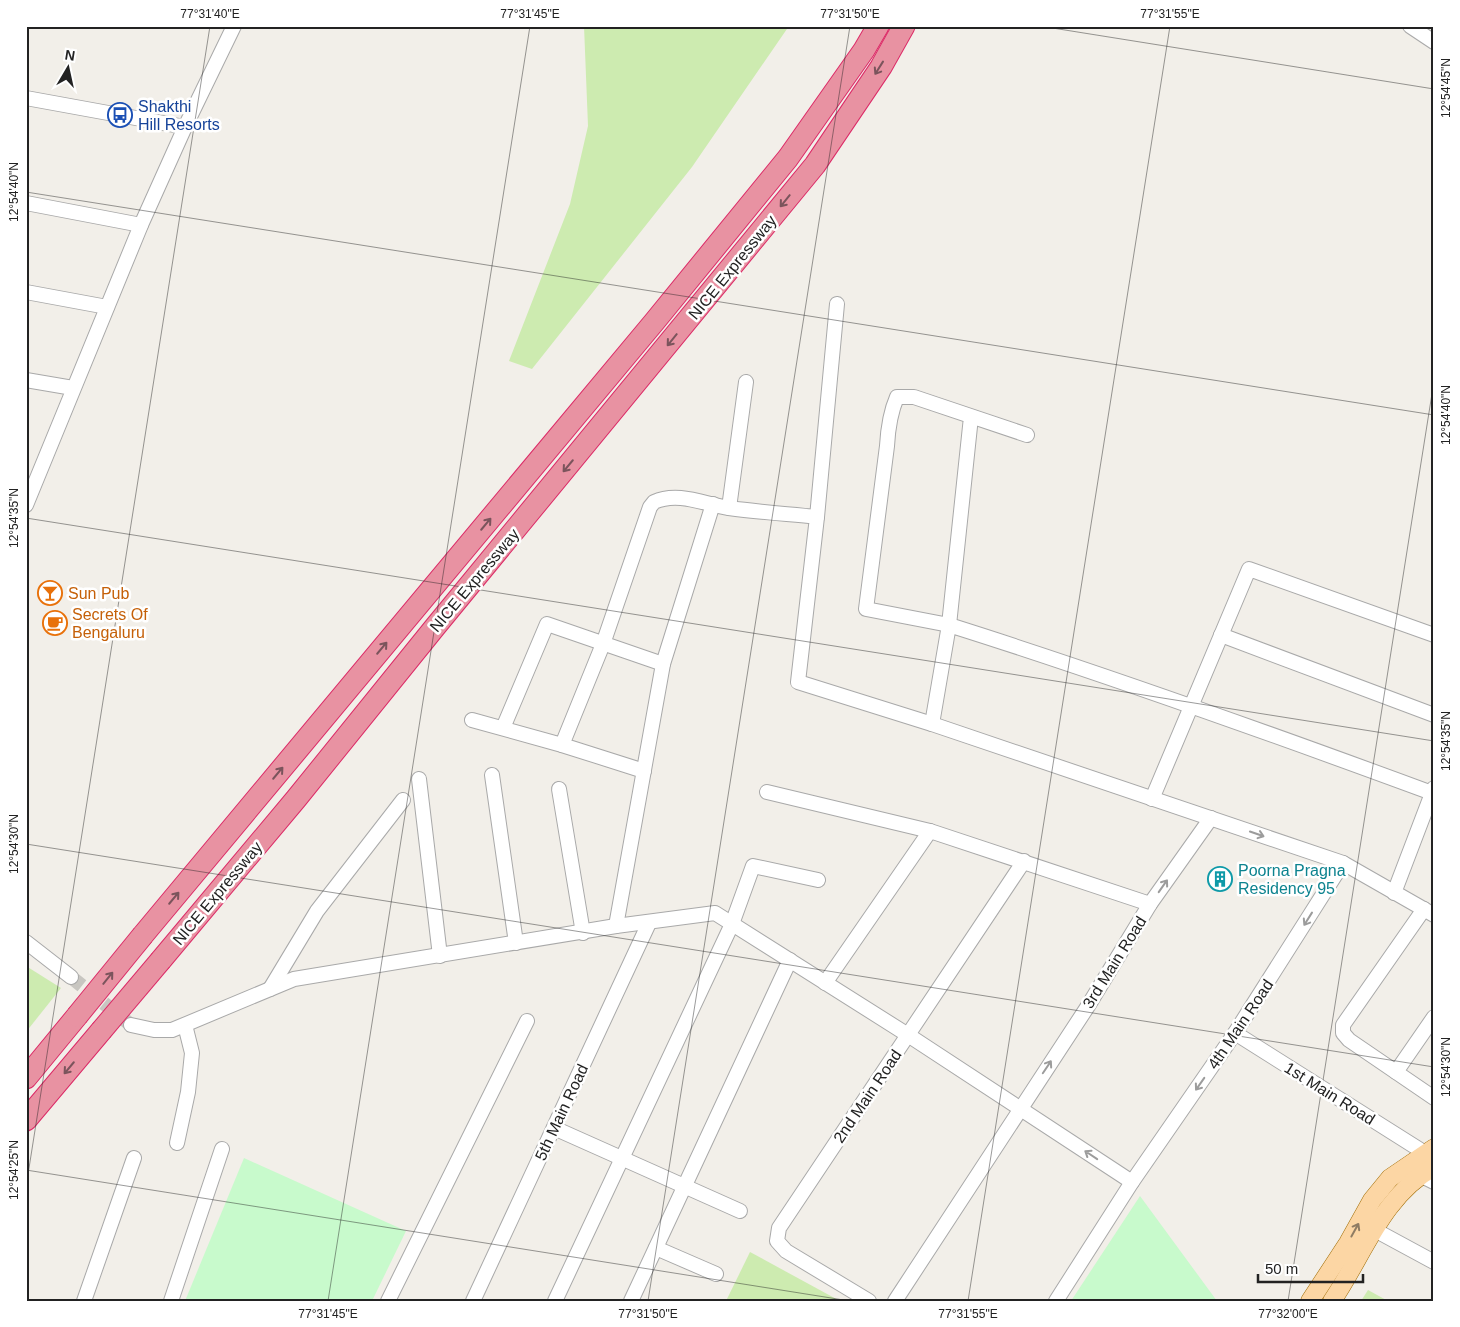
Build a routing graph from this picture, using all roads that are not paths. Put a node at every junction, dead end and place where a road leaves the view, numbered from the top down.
1 (232, 26) edge
2 (878, 26) edge
3 (904, 26) edge
4 (1410, 26) edge
5 (1434, 42) edge
6 (26, 98) edge
7 (184, 127) junction
8 (26, 204) edge
9 (140, 225) junction
10 (26, 292) edge
11 (837, 304) dead end
12 (107, 307) junction
13 (26, 380) edge
14 (746, 382) dead end
15 (73, 388) junction
16 (971, 417) junction
17 (1026, 435) dead end
18 (31, 482) edge
19 (713, 504) junction
20 (26, 505) edge
21 (729, 508) junction
22 (817, 517) junction
23 (949, 625) junction
24 (1221, 634) junction
25 (1434, 635) edge
26 (603, 644) junction
27 (664, 664) junction
28 (1192, 705) junction
29 (1434, 715) edge
30 (472, 720) dead end
31 (932, 724) junction
32 (503, 728) junction
33 (562, 745) junction
34 (644, 771) junction
35 (492, 775) dead end
36 (419, 779) dead end
37 (559, 789) dead end
38 (1433, 790) edge
39 (767, 792) dead end
40 (1152, 799) junction
41 (403, 800) dead end
42 (1211, 818) junction
43 (930, 831) junction
44 (1024, 861) junction
45 (1343, 863) junction
46 (818, 880) dead end
47 (1394, 893) junction
48 (1150, 904) junction
49 (1429, 912) edge
50 (649, 923) junction
51 (732, 924) junction
52 (616, 926) junction
53 (583, 933) junction
54 (26, 942) edge
55 (516, 943) junction
56 (440, 956) junction
57 (790, 960) junction
58 (71, 977) tunnel mouth
59 (825, 983) junction
60 (270, 988) junction
61 (1434, 1017) edge
62 (527, 1021) dead end
63 (131, 1025) tunnel mouth
64 (185, 1025) junction
65 (1235, 1033) junction
66 (908, 1035) junction
67 (1396, 1072) junction
68 (26, 1078) edge
69 (1434, 1098) edge
70 (1020, 1108) junction
71 (26, 1120) edge
72 (554, 1128) junction
73 (177, 1143) dead end
74 (222, 1148) dead end
75 (134, 1158) dead end
76 (622, 1158) junction
77 (1429, 1165) edge
78 (1132, 1182) junction
79 (685, 1186) junction
80 (740, 1211) dead end
81 (1373, 1229) junction
82 (656, 1248) junction
83 (1434, 1262) edge
84 (716, 1274) dead end
85 (634, 1300) edge
86 (84, 1301) edge
87 (171, 1301) edge
88 (388, 1301) edge
89 (473, 1301) edge
90 (555, 1301) edge
91 (869, 1301) edge
92 (895, 1301) edge
93 (1056, 1301) edge
94 (1310, 1301) edge
95 (1332, 1301) edge

1 - 7 street
68 -> 2 highway, NICE Expressway, bridge
3 -> 71 highway, NICE Expressway, bridge
4 - 5 street
6 - 7 street
7 - 9 street
8 - 9 street
9 - 12 street
10 - 12 street
11 - 22 street
12 - 15 street
13 - 15 street
14 - 21 street
15 - 18 street
16 - 17 street
16 - 23 street
16 - 23 street
18 - 20 street
19 - 21 street
19 - 26 street
19 - 27 street
21 - 22 street
22 - 31 street
23 - 28 street
23 - 31 street
24 - 25 street
24 - 28 street
24 - 29 street
26 - 27 street
26 - 32 street
26 - 33 street
27 - 34 street
28 - 38 street
28 - 40 street
30 - 32 street
31 - 40 street
32 - 33 street
33 - 34 street
34 - 52 street
35 - 55 street
36 - 56 street
37 - 53 street
38 - 47 street
39 - 43 street
40 - 42 street
41 - 60 street
42 -> 45 street
48 -> 42 street, 3rd Main Road
43 - 44 street
43 - 59 street
44 - 48 street
44 - 66 street, 2nd Main Road
45 - 47 street
45 -> 65 street, 4th Main Road
46 - 51 street
47 - 49 street
70 -> 48 street, 3rd Main Road
49 - 67 street
50 - 51 street
50 - 52 street
50 - 72 street, 5th Main Road
51 - 57 street
51 - 76 street
52 - 53 street
53 - 55 street
54 - 58 street
55 - 56 street
56 - 60 street
57 - 59 street
57 - 79 street
59 - 66 street
60 - 64 street
61 - 67 street
62 - 88 street
63 - 64 street
64 - 73 street
65 - 77 street, 1st Main Road
65 -> 78 street, 4th Main Road
66 - 70 street
66 - 91 street, 2nd Main Road
67 - 69 street
78 -> 70 street
70 - 92 street, 3rd Main Road
72 - 76 street
72 - 89 street, 5th Main Road
74 - 87 street
75 - 86 street
76 - 79 street
76 - 90 street
77 - 81 main road
94 -> 77 main road
78 - 93 street, 4th Main Road
79 - 80 street
79 - 82 street
81 - 83 street
81 - 95 main road
82 - 84 street
82 - 85 street

